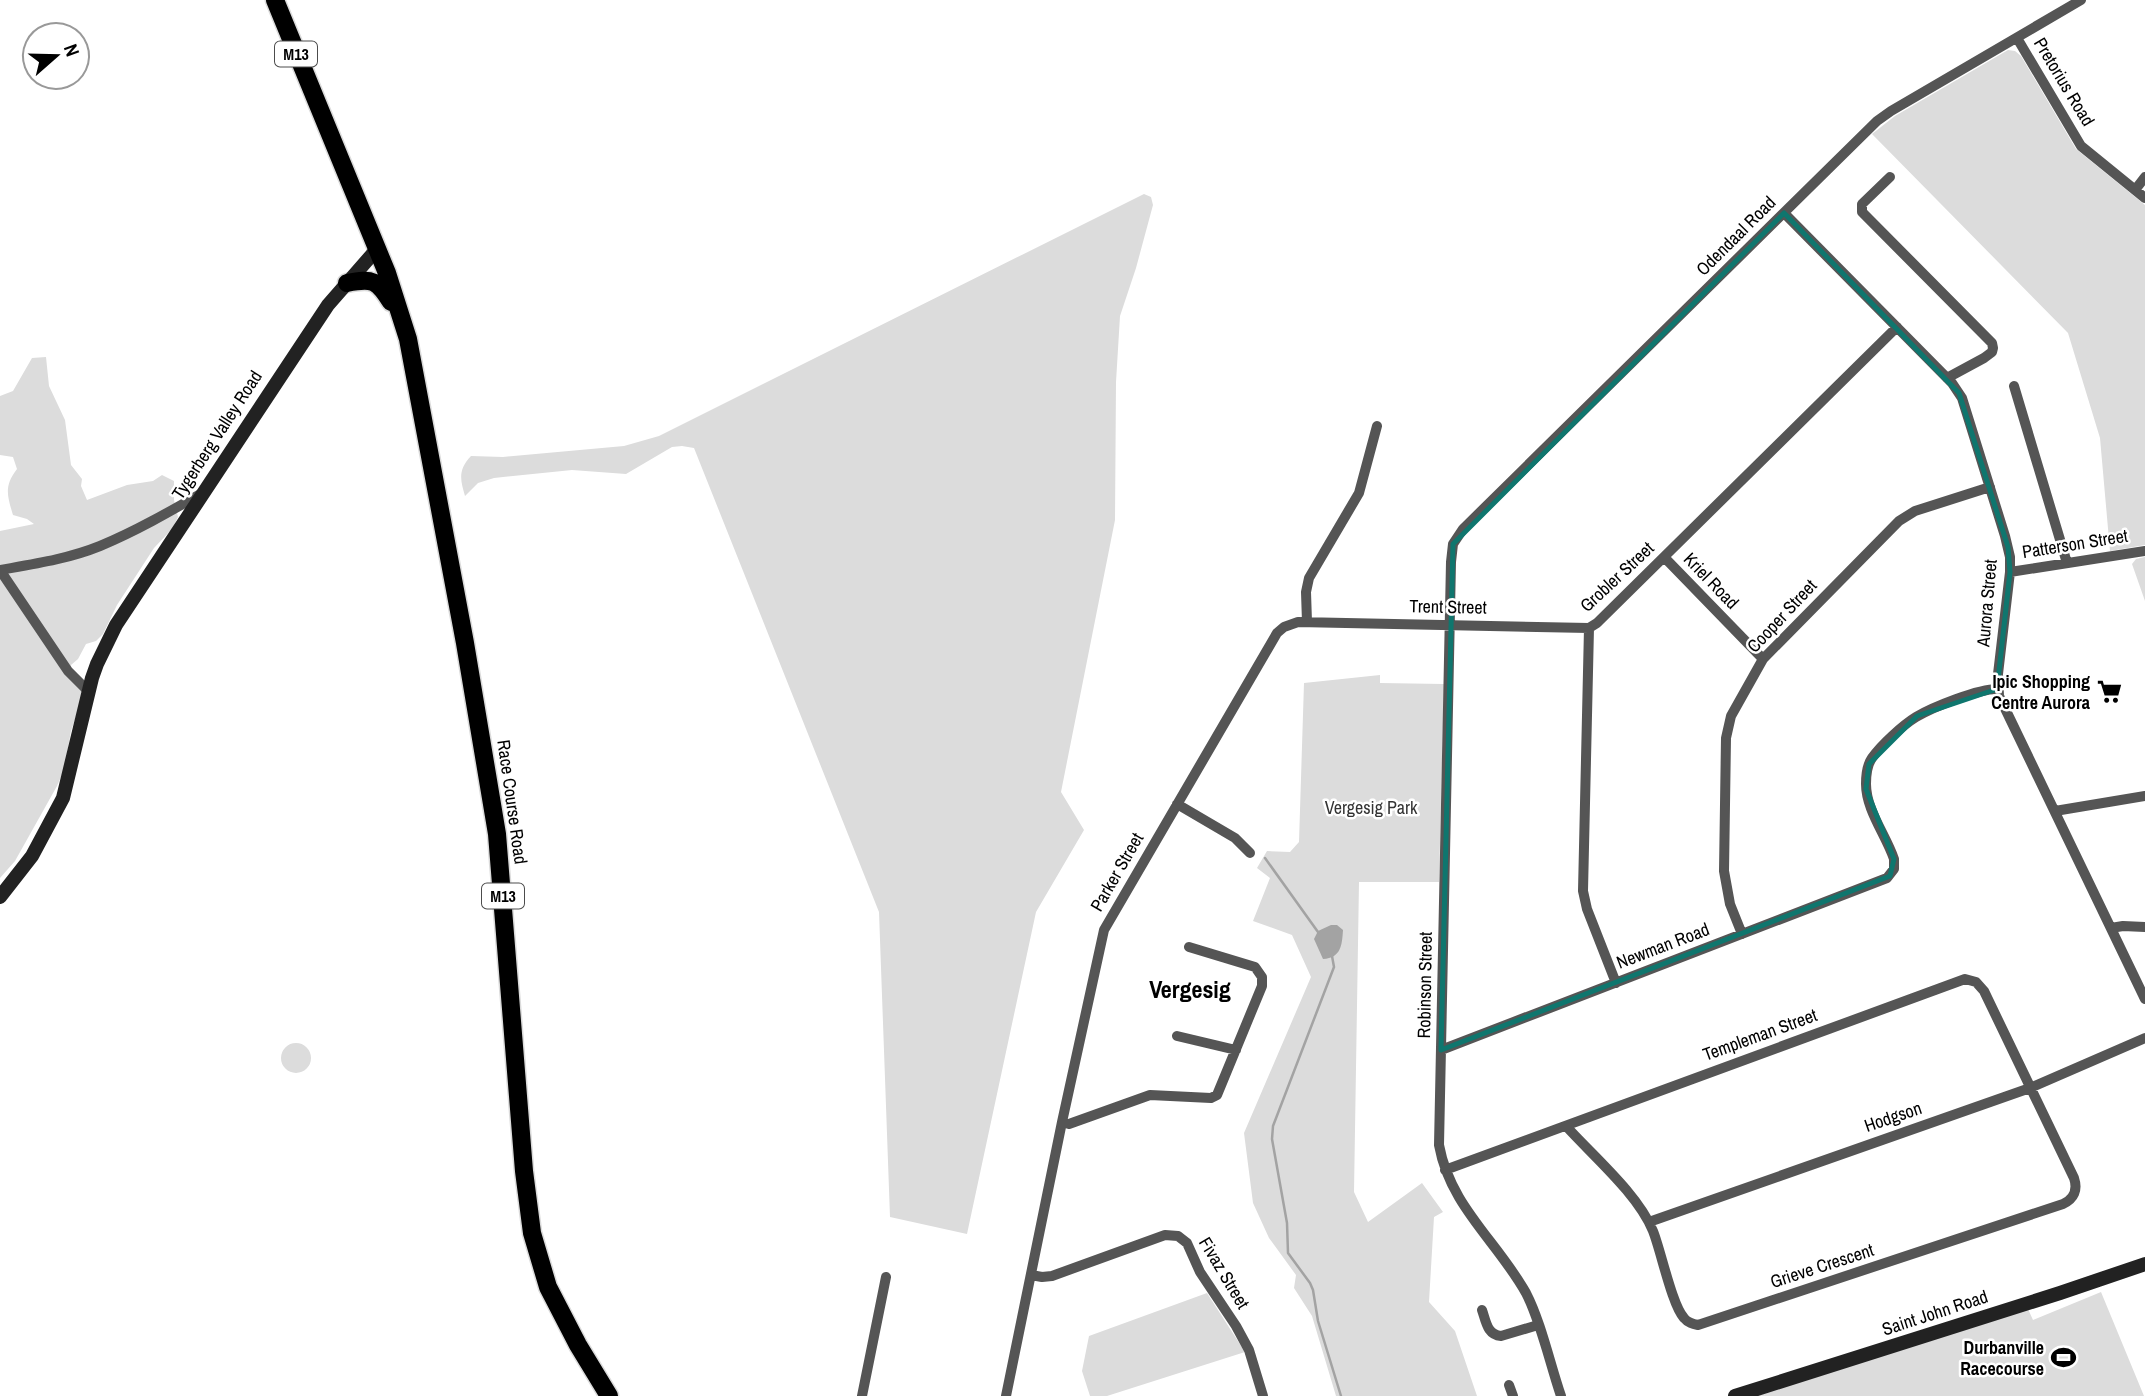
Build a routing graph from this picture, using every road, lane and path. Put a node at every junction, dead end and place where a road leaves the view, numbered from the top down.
1 (275, 0) edge
2 (2081, 0) edge
3 (2017, 38) junction
4 (1890, 177) dead end
5 (2145, 177) edge
6 (2134, 190) junction
7 (2145, 198) edge
8 (1784, 213) junction
9 (377, 248) junction
10 (347, 283) junction
11 (404, 323) junction
12 (1897, 327) junction
13 (1947, 378) junction
14 (2014, 386) dead end
15 (1377, 426) dead end
16 (1990, 487) junction
17 (205, 492) junction
18 (1453, 544) joint
19 (2145, 551) edge
20 (1664, 557) junction
21 (2067, 563) junction
22 (0, 570) edge
23 (2010, 572) junction
24 (1307, 622) junction
25 (1450, 625) junction
26 (1589, 628) junction
27 (1763, 659) junction
28 (1997, 688) junction
29 (89, 691) junction
30 (2145, 796) edge
31 (1177, 804) junction
32 (2055, 811) junction
33 (1251, 853) dead end
34 (0, 897) edge
35 (2145, 927) edge
36 (2111, 928) junction
37 (1742, 934) junction
38 (1189, 947) dead end
39 (1616, 983) junction
40 (2145, 999) edge
41 (1177, 1035) dead end
42 (2145, 1038) edge
43 (1236, 1050) junction
44 (1441, 1050) junction
45 (2030, 1088) junction
46 (1062, 1122) junction
47 (1566, 1126) junction
48 (1445, 1170) junction
49 (1648, 1222) junction
50 (2145, 1264) edge
51 (1031, 1275) junction
52 (886, 1277) dead end
53 (1482, 1310) dead end
54 (1538, 1325) junction
55 (609, 1396) edge
56 (862, 1396) edge
57 (1006, 1396) edge
58 (1263, 1396) edge
59 (1561, 1396) edge
60 (1735, 1396) edge

1 - 9 main road, M13
2 - 3 street, Odendaal Road
3 - 6 street, Pretorius Road
3 - 8 street, Odendaal Road
4 - 13 street
5 - 6 street
6 - 7 street, Pretorius Road
8 - 12 street, Aurora Street
8 - 18 street, Odendaal Road
9 - 10 main road, Tygerberg Valley Road
9 - 11 main road, Race Course Road / M13
10 - 11 main road
10 - 17 main road, Tygerberg Valley Road
11 - 55 main road, Race Course Road / M13
12 - 13 street, Aurora Street
12 - 20 street, Grobler Street
13 - 16 street, Aurora Street
14 - 21 street
15 - 24 street
16 - 23 street, Aurora Street
16 - 27 street, Cooper Street
17 - 22 street
17 - 29 main road, Tygerberg Valley Road
18 - 25 street, Robinson Street
19 - 21 street, Patterson Street
20 - 26 street, Grobler Street
20 - 27 street, Kriel Road
21 - 23 street, Patterson Street
22 - 29 street
23 - 28 street, Aurora Street
24 - 25 street, Trent Street
24 - 31 street, Parker Street
25 - 26 street, Trent Street
25 - 44 street, Robinson Street
26 - 39 street, Grobler Street
27 - 37 street, Cooper Street
28 - 32 street, Aurora Street
28 - 37 street, Newman Road
29 - 34 main road, Tygerberg Valley Road
30 - 32 street
31 - 33 street
31 - 46 street, Parker Street
32 - 36 street, Aurora Street
35 - 36 street
36 - 40 street, Aurora Street
37 - 39 street, Newman Road
38 - 43 street
39 - 44 street, Newman Road
41 - 43 street
42 - 45 street, Hodgson
43 - 46 street
44 - 48 street, Robinson Street
45 - 47 street, Templeman Street
45 - 49 street, Hodgson
45 - 49 street, Grieve Crescent
46 - 51 street, Parker Street
47 - 48 street, Templeman Street
47 - 49 street, Grieve Crescent
48 - 54 street, Robinson Street
50 - 60 main road, Saint John Road
51 - 57 street, Parker Street
51 - 58 street, Fivaz Street
52 - 56 street
53 - 54 street
54 - 59 street, Robinson Street

